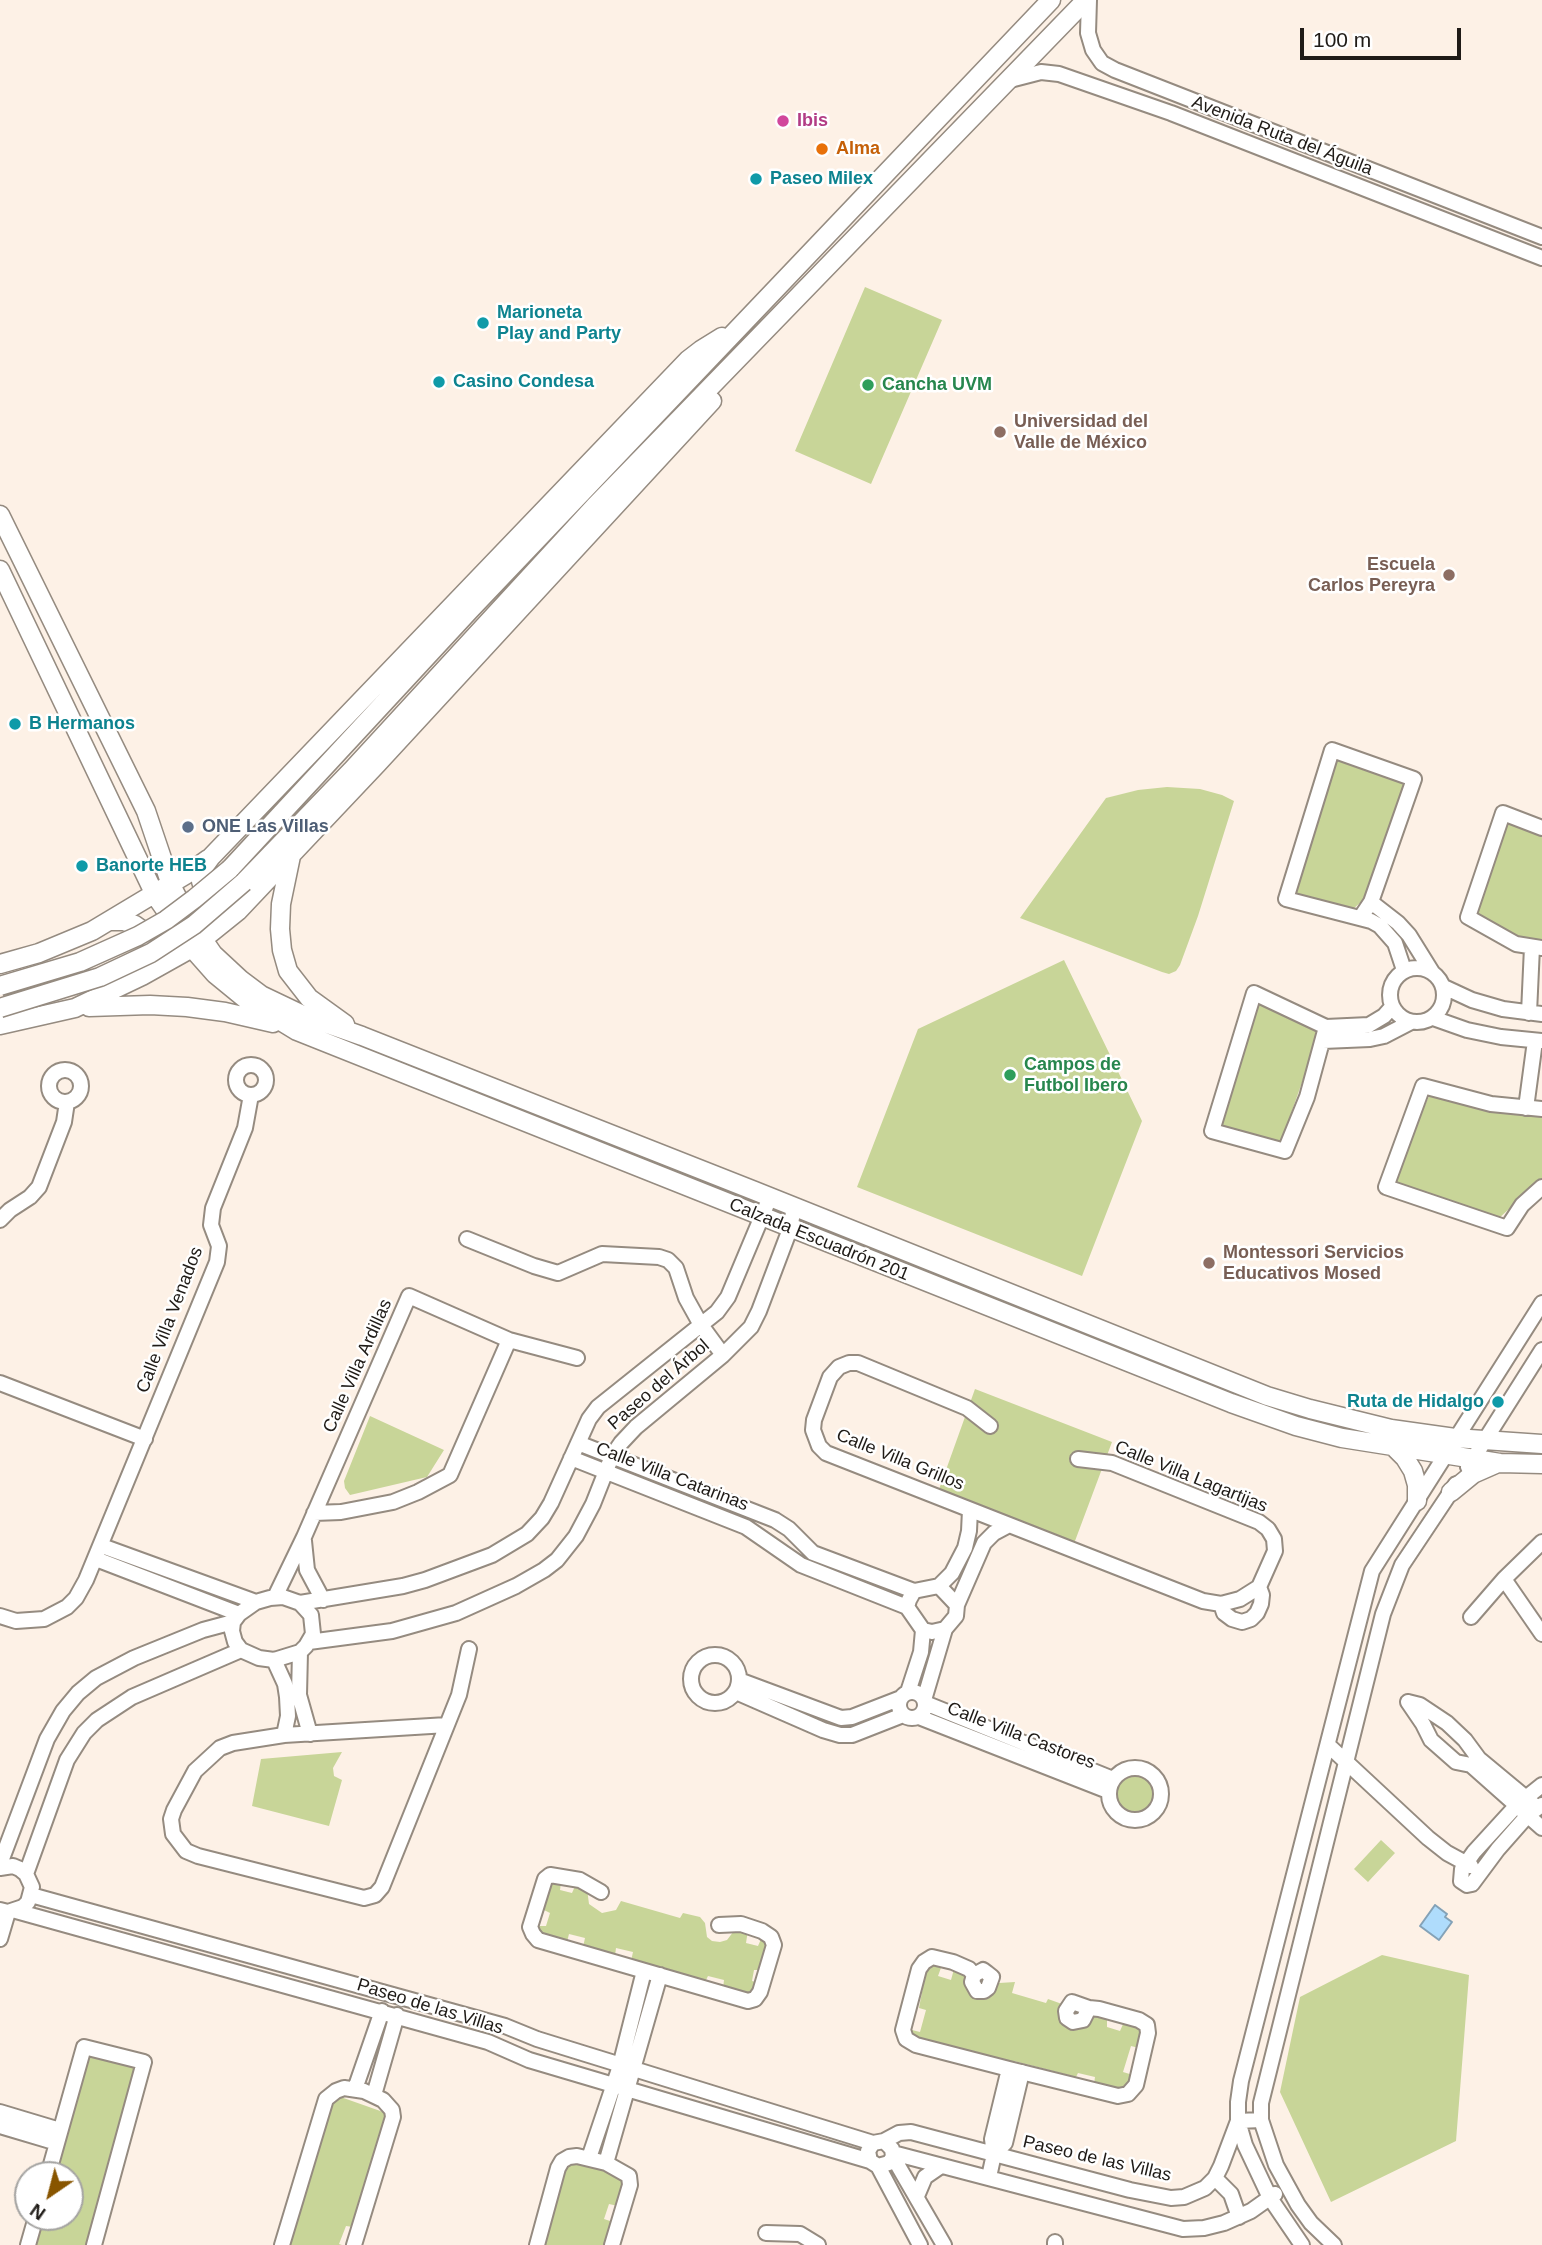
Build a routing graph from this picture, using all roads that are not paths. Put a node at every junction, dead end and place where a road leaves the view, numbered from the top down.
1 (1051, 0) edge
2 (1088, 0) edge
3 (1005, 82) junction
4 (1542, 237) edge
5 (1542, 258) edge
6 (738, 330) junction
7 (738, 360) junction
8 (0, 516) edge
9 (0, 570) edge
10 (1542, 828) edge
11 (159, 848) junction
12 (292, 855) junction
13 (137, 857) junction
14 (208, 859) junction
15 (145, 874) junction
16 (171, 885) junction
17 (155, 895) junction
18 (1371, 902) junction
19 (132, 908) junction
20 (238, 911) junction
21 (1361, 917) junction
22 (111, 922) junction
23 (1409, 935) junction
24 (1395, 943) junction
25 (197, 944) junction
26 (1537, 948) edge
27 (0, 964) edge
28 (1404, 970) junction
29 (1432, 972) junction
30 (142, 976) junction
31 (0, 986) edge
32 (1444, 987) junction
33 (0, 1007) edge
34 (75, 1007) junction
35 (1392, 1007) junction
36 (1535, 1013) edge
37 (1433, 1018) junction
38 (1411, 1022) junction
39 (0, 1025) edge
40 (297, 1031) junction
41 (1369, 1032) junction
42 (1324, 1034) junction
43 (362, 1036) junction
44 (1539, 1041) edge
45 (251, 1096) dead end
46 (67, 1102) dead end
47 (1526, 1108) junction
48 (1542, 1109) edge
49 (1542, 1187) edge
50 (770, 1197) junction
51 (794, 1207) junction
52 (761, 1217) junction
53 (0, 1220) edge
54 (790, 1228) junction
55 (467, 1239) dead end
56 (1542, 1303) edge
57 (701, 1325) junction
58 (509, 1340) junction
59 (1542, 1350) edge
60 (723, 1355) junction
61 (577, 1357) dead end
62 (0, 1383) edge
63 (990, 1426) dead end
64 (1455, 1438) junction
65 (145, 1439) junction
66 (1485, 1441) junction
67 (578, 1443) junction
68 (1542, 1444) edge
69 (1394, 1447) junction
70 (1445, 1455) junction
71 (612, 1456) junction
72 (571, 1458) junction
73 (1078, 1459) dead end
74 (1473, 1459) junction
75 (1500, 1463) junction
76 (1542, 1464) edge
77 (606, 1472) junction
78 (1451, 1492) junction
79 (1417, 1501) junction
80 (970, 1510) junction
81 (314, 1513) junction
82 (1009, 1525) junction
83 (304, 1536) junction
84 (1542, 1542) edge
85 (99, 1553) junction
86 (160, 1567) junction
87 (1504, 1579) junction
88 (154, 1582) junction
89 (939, 1586) junction
90 (1259, 1587) junction
91 (914, 1591) junction
92 (275, 1597) junction
93 (323, 1600) junction
94 (256, 1602) junction
95 (300, 1603) junction
96 (1221, 1604) junction
97 (957, 1605) junction
98 (907, 1607) junction
99 (0, 1616) edge
100 (1471, 1617) dead end
101 (236, 1618) junction
102 (945, 1629) junction
103 (923, 1630) junction
104 (1542, 1634) edge
105 (304, 1647) junction
106 (469, 1649) dead end
107 (241, 1650) junction
108 (274, 1660) junction
109 (904, 1695) junction
110 (293, 1696) junction
111 (923, 1707) junction
112 (903, 1715) junction
113 (447, 1725) junction
114 (310, 1734) junction
115 (284, 1735) junction
116 (1328, 1745) junction
117 (1345, 1762) junction
118 (1111, 1785) dead end
119 (1542, 1785) edge
120 (1521, 1801) junction
121 (1537, 1811) edge
122 (1542, 1828) edge
123 (0, 1866) edge
124 (1464, 1866) junction
125 (26, 1874) junction
126 (601, 1892) dead end
127 (31, 1895) junction
128 (8, 1911) edge
129 (719, 1925) dead end
130 (0, 1940) edge
131 (645, 1971) junction
132 (660, 1975) junction
133 (974, 1975) dead end
134 (1089, 2008) dead end
135 (389, 2013) junction
136 (366, 2058) junction
137 (382, 2063) junction
138 (627, 2068) junction
139 (1016, 2070) junction
140 (621, 2088) junction
141 (355, 2089) junction
142 (374, 2095) junction
143 (0, 2112) edge
144 (1238, 2120) junction
145 (1261, 2120) junction
146 (0, 2126) edge
147 (599, 2128) junction
148 (615, 2132) junction
149 (58, 2137) junction
150 (878, 2142) junction
151 (994, 2154) junction
152 (893, 2155) junction
153 (589, 2158) junction
154 (52, 2161) edge
155 (606, 2163) junction
156 (874, 2163) junction
157 (941, 2166) junction
158 (989, 2177) junction
159 (1215, 2178) junction
160 (1286, 2185) junction
161 (1130, 2190) junction
162 (917, 2196) junction
163 (1270, 2198) junction
164 (1124, 2215) junction
165 (1239, 2217) junction
166 (766, 2233) dead end
167 (94, 2245) edge
168 (282, 2245) edge
169 (354, 2245) edge
170 (537, 2245) edge
171 (612, 2245) edge
172 (818, 2245) edge
173 (920, 2245) edge
174 (944, 2245) edge
175 (1302, 2245) edge
176 (1334, 2245) edge

1 - 6 main road
2 - 3 main road
2 - 4 street, Avenida Ruta del Águila
3 - 5 street, Avenida Ruta del Águila
3 - 7 main road
6 - 14 main road
6 - 31 main road, bridge
7 - 12 main road
7 - 33 main road, bridge
8 - 11 main road, Calzada Escuadrón 201
9 - 13 main road, Calzada Escuadrón 201
10 - 26 street
11 - 13 main road
11 - 14 main road
11 - 16 main road, Calzada Escuadrón 201
12 - 20 main road
12 - 43 main road
13 - 15 main road, Calzada Escuadrón 201
14 - 16 main road
14 - 20 main road
15 - 17 main road, Calzada Escuadrón 201
15 - 19 main road
16 - 17 main road
16 - 25 main road, Calzada Escuadrón 201
17 - 19 main road
17 - 25 main road, Calzada Escuadrón 201
18 - 21 street
18 - 21 street
18 - 23 street
19 - 22 main road
20 - 25 main road
21 - 24 street
22 - 27 main road
22 - 30 main road
23 - 24 street
23 - 29 street
24 - 28 street
25 - 30 main road
25 - 40 main road, Calzada Escuadrón 201
25 - 43 main road, Calzada Escuadrón 201
26 - 36 street
28 - 29 street
28 - 35 street
29 - 32 street
30 - 34 main road
32 - 36 street
32 - 37 street
34 - 39 main road
34 - 40 main road
35 - 38 street
35 - 41 street
37 - 38 street
37 - 44 street
38 - 41 street
40 - 52 main road, Calzada Escuadrón 201
41 - 42 street
42 - 42 street
43 - 50 main road, Calzada Escuadrón 201
44 - 47 street
45 - 65 street, Calle Villa Venados
46 - 53 street
47 - 48 street
47 - 49 street
50 - 51 main road, Calzada Escuadrón 201
50 - 52 street, Paseo del Árbol
51 - 54 street, Paseo del Árbol
51 - 64 main road, Calzada Escuadrón 201
52 - 54 main road, Calzada Escuadrón 201
52 - 57 street, Paseo del Árbol
54 - 60 street, Paseo del Árbol
54 - 69 main road, Calzada Escuadrón 201
55 - 57 street
56 - 64 street
57 - 60 street
57 - 67 street, Paseo del Árbol
58 - 61 street, Calle Villa Ardillas
58 - 81 street
58 - 81 street, Calle Villa Ardillas
59 - 66 street
60 - 71 street, Paseo del Árbol
62 - 65 street
63 - 80 street, Calle Villa Grillos
64 - 66 main road, Calzada Escuadrón 201
64 - 70 street
65 - 85 street, Calle Villa Venados
66 - 68 main road, Calzada Escuadrón 201
66 - 74 street
67 - 71 street, Calle Villa Catarinas
67 - 72 street, Paseo del Árbol
69 - 70 main road, Calzada Escuadrón 201
69 - 79 main road
70 - 74 main road, Calzada Escuadrón 201
70 - 79 street
71 - 77 street, Paseo del Árbol
71 - 91 street, Calle Villa Catarinas
72 - 77 street, Calle Villa Catarinas
72 - 93 street, Paseo del Árbol
73 - 90 street, Calle Villa Lagartijas
74 - 75 main road, Calzada Escuadrón 201
74 - 78 street
75 - 76 main road, Calzada Escuadrón 201
75 - 78 main road
77 - 98 street, Calle Villa Catarinas
77 - 105 street, Paseo del Árbol
78 - 117 street
79 - 116 street
80 - 82 street, Calle Villa Grillos
80 - 89 street
81 - 83 street, Calle Villa Ardillas
82 - 96 street, Calle Villa Lagartijas
82 - 97 street
83 - 92 street, Calle Villa Ardillas
83 - 93 street, Calle Villa Ardillas
84 - 87 street
85 - 86 street
85 - 88 street
85 - 99 street, Calle Villa Venados
86 - 88 street
86 - 94 street
87 - 100 street
87 - 104 street
88 - 101 street
89 - 91 street
89 - 97 street
90 - 96 street
90 - 96 street, Calle Villa Lagartijas
91 - 98 street
92 - 94 street
92 - 95 street
93 - 95 street, Paseo del Árbol
94 - 101 street
95 - 105 street
97 - 102 street
98 - 103 street
101 - 107 street
101 - 123 street
102 - 103 street
102 - 111 street
103 - 109 street
105 - 108 street
105 - 110 street
106 - 113 street
107 - 108 street
107 - 125 street
108 - 110 street
109 - 111 street
109 - 112 street
109 - 112 street
110 - 114 street
110 - 115 street
111 - 112 street
111 - 118 street, Calle Villa Castores
113 - 114 street
113 - 115 street
114 - 115 street
116 - 117 street
116 - 144 street
117 - 124 street
117 - 145 street
119 - 120 street
120 - 120 street
120 - 121 street
120 - 124 street
121 - 122 street
121 - 124 street
123 - 125 street
125 - 127 street
126 - 131 street
127 - 128 street
127 - 138 street, Paseo de las Villas
128 - 130 street
128 - 135 street, Paseo de las Villas
129 - 132 street
131 - 132 street
131 - 138 street
132 - 138 street
133 - 139 street
134 - 139 street
135 - 136 street
135 - 137 street
135 - 140 street, Paseo de las Villas
136 - 137 street
136 - 141 street
137 - 142 street
138 - 140 street
138 - 150 street, Paseo de las Villas
139 - 151 street
140 - 147 street
140 - 148 street
140 - 156 street, Paseo de las Villas
141 - 142 street
141 - 168 street
142 - 169 street
143 - 149 street
144 - 145 street
144 - 159 street
144 - 163 street
145 - 160 street
146 - 149 street
147 - 148 street
147 - 153 street
148 - 155 street
149 - 154 street
149 - 167 street
150 - 151 street, Paseo de las Villas
150 - 152 street
150 - 156 street
151 - 158 street
151 - 161 street, Paseo de las Villas
152 - 156 street
152 - 157 street
152 - 162 street
153 - 155 street
153 - 170 street
155 - 171 street
156 - 173 street
157 - 158 street
157 - 162 street
158 - 164 street
159 - 161 street, Paseo de las Villas
159 - 165 street
160 - 163 street
160 - 176 street
161 - 164 street
162 - 174 street
163 - 165 street
163 - 175 street
164 - 165 street
166 - 172 street

